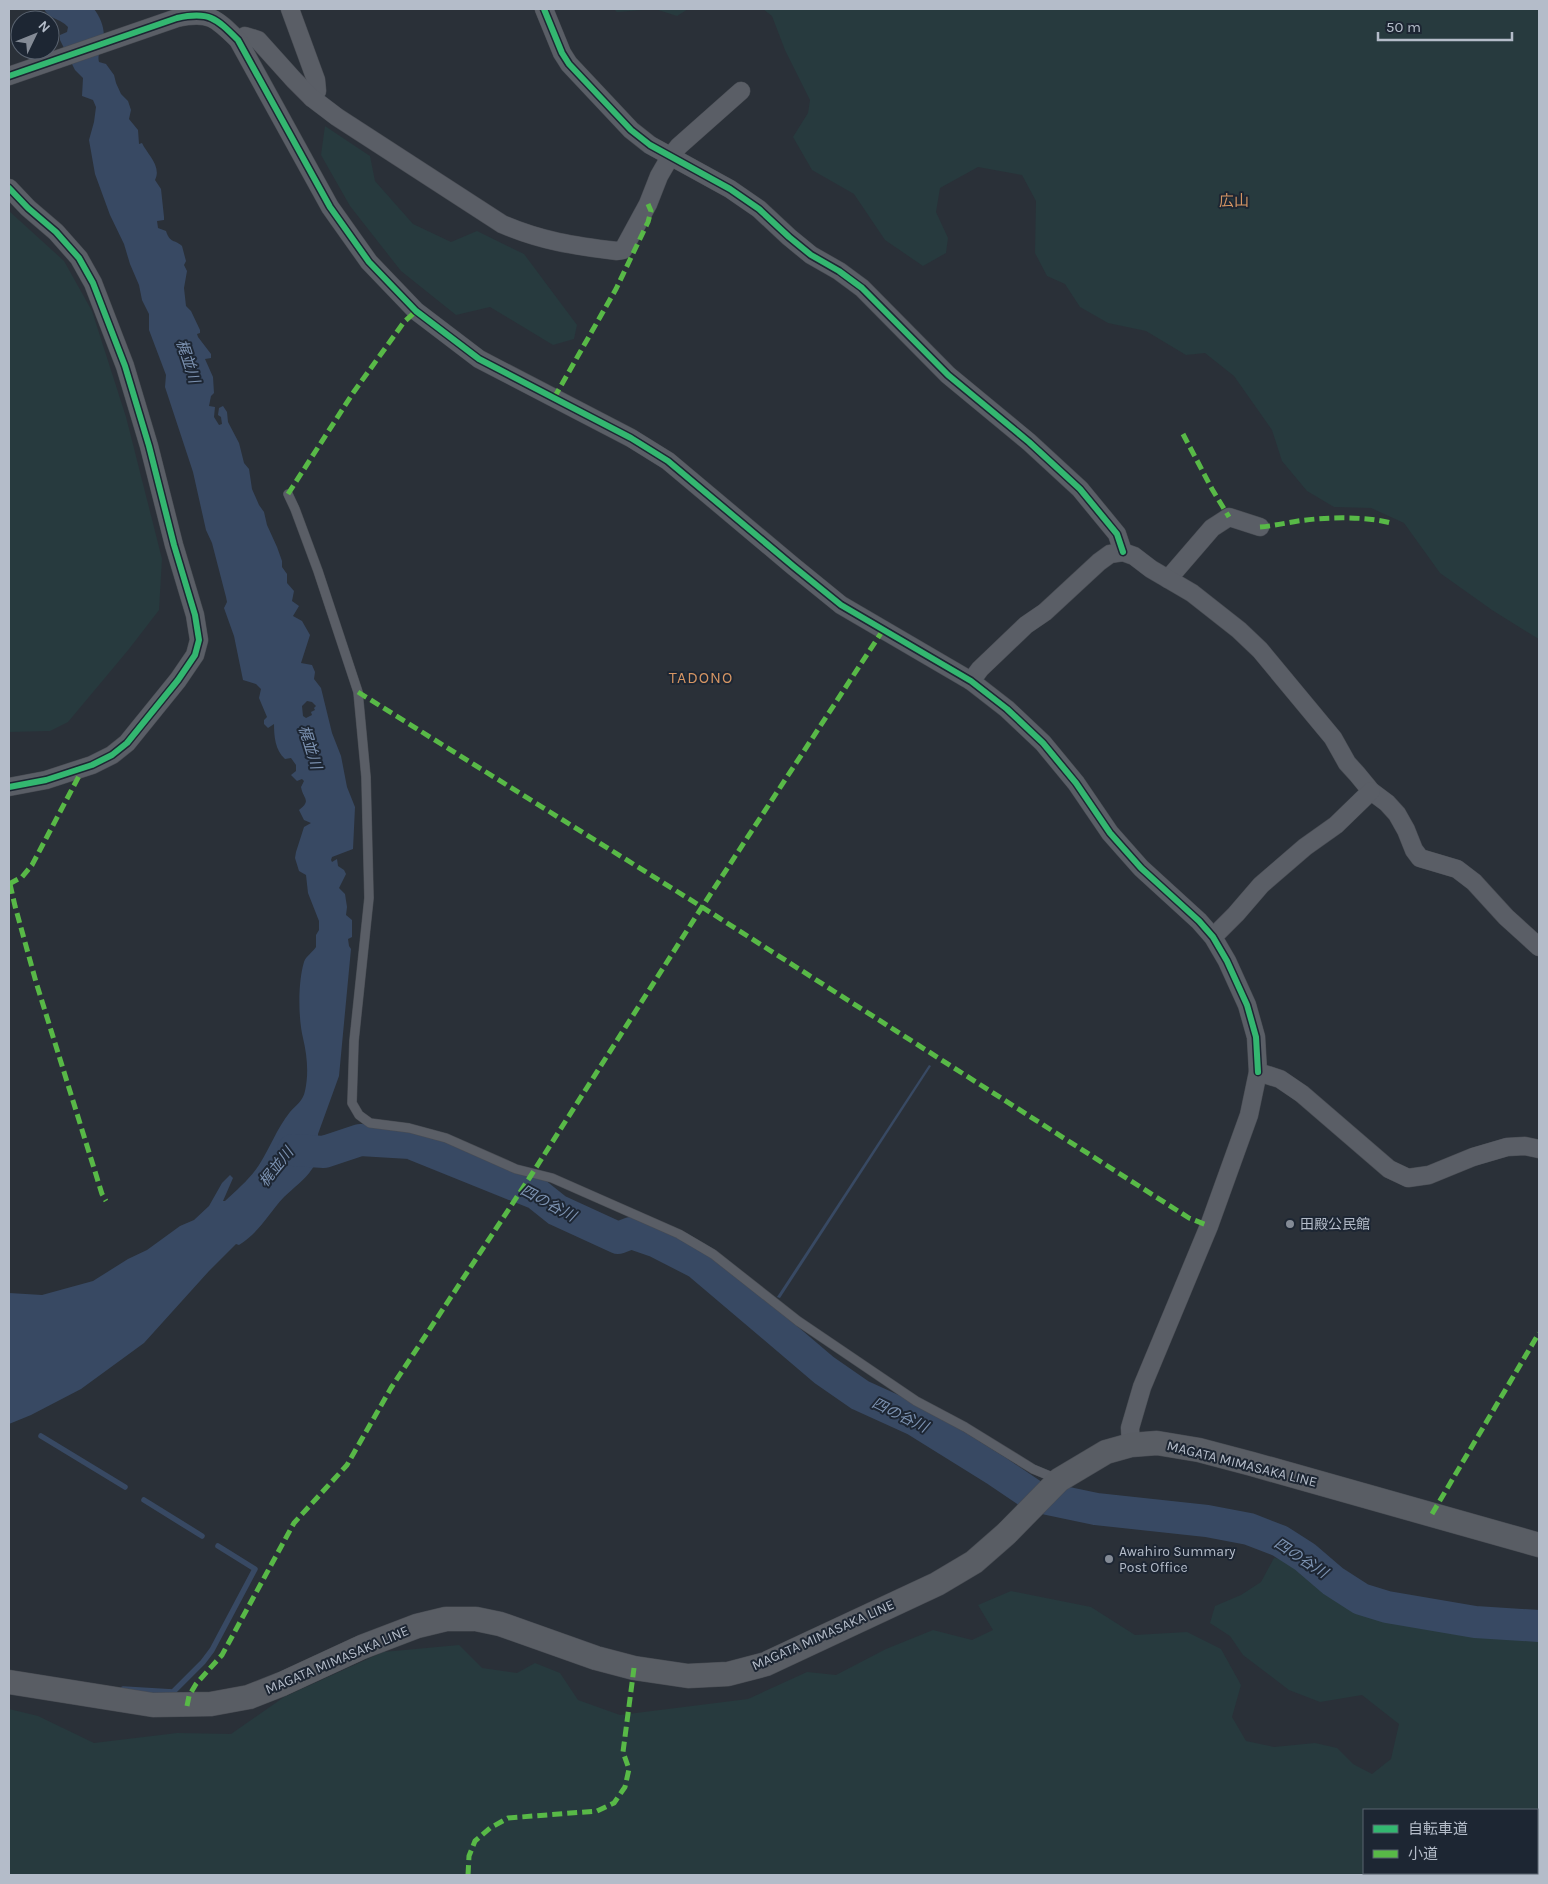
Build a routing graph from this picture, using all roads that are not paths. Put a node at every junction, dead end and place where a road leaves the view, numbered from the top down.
1 (290, 9) edge
2 (544, 9) edge
3 (238, 40) junction
4 (12, 75) edge
5 (741, 91) dead end
6 (312, 98) junction
7 (670, 157) junction
8 (9, 188) edge
9 (288, 494) dead end
10 (1260, 527) dead end
11 (1123, 552) junction
12 (1168, 579) junction
13 (971, 681) junction
14 (9, 787) edge
15 (1371, 791) junction
16 (1212, 937) junction
17 (1539, 947) edge
18 (1258, 1072) junction
19 (1539, 1149) edge
20 (1131, 1445) junction
21 (1056, 1482) junction
22 (1539, 1545) edge
23 (9, 1682) edge

1 - 6 street
2 - 7 street
3 - 4 street
3 - 6 street
3 - 13 street
5 - 7 street
6 - 7 street
7 - 11 street
8 - 14 street
9 - 21 lane
10 - 12 street
11 - 12 street
11 - 13 street
12 - 15 street
13 - 16 street
15 - 16 street
15 - 17 street
16 - 18 street
18 - 19 street
18 - 20 street
20 - 21 main road, MAGATA MIMASAKA LINE
20 - 22 main road, MAGATA MIMASAKA LINE
21 - 23 main road, MAGATA MIMASAKA LINE

